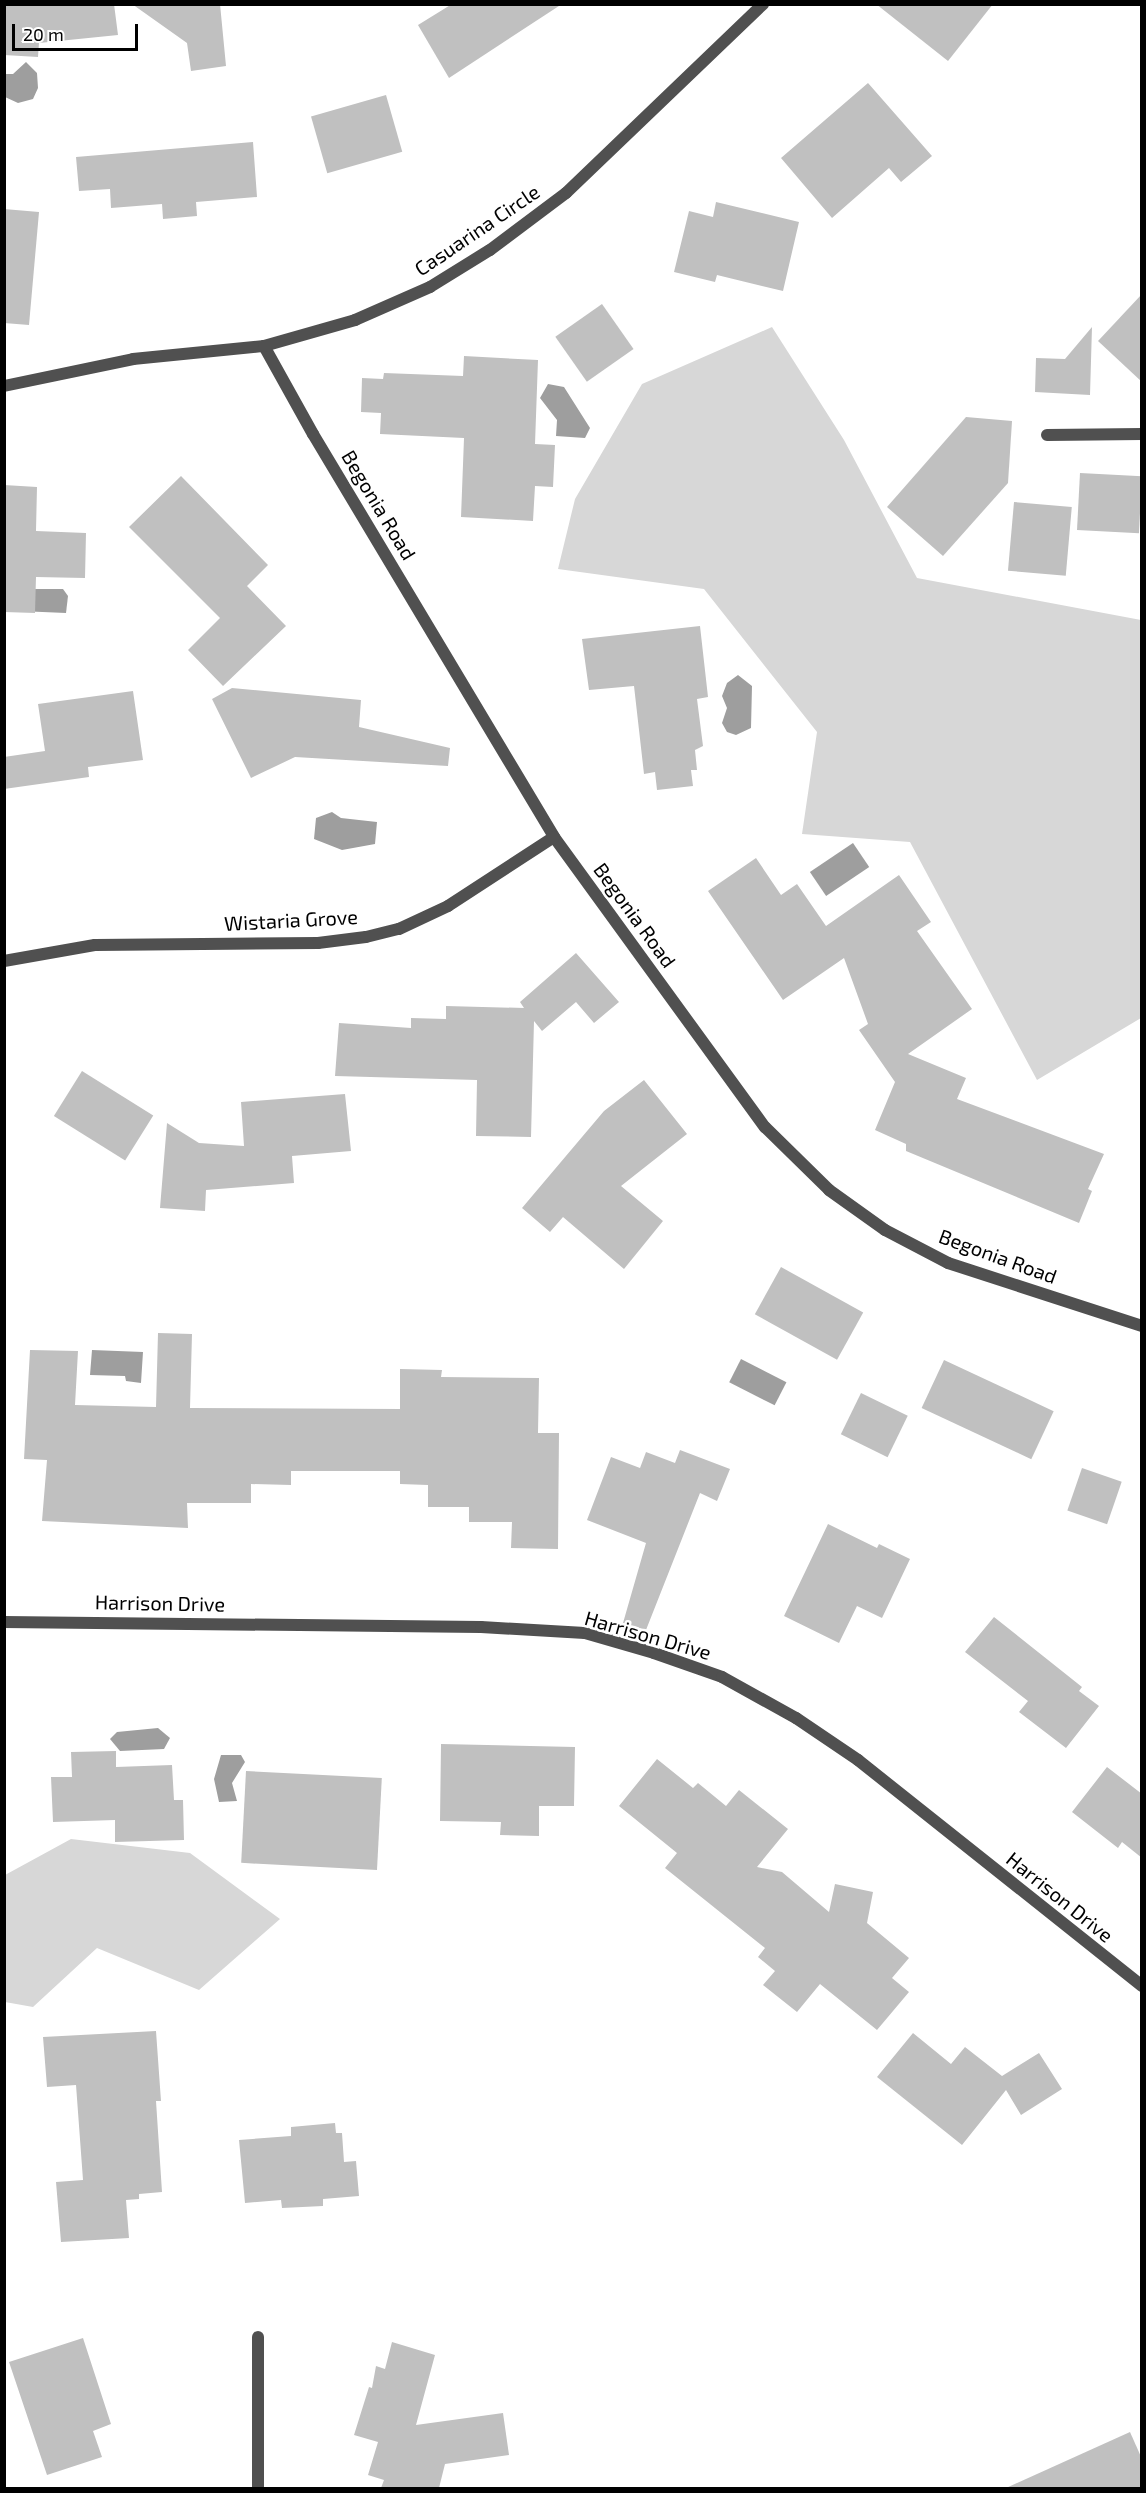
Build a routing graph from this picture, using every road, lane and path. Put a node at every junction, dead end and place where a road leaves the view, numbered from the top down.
1 (763, 4) edge
2 (264, 346) junction
3 (4, 386) edge
4 (1142, 434) edge
5 (1047, 435) dead end
6 (554, 837) junction
7 (4, 961) edge
8 (1142, 1326) edge
9 (4, 1622) edge
10 (1142, 1986) edge
11 (258, 2337) dead end
12 (258, 2488) edge

1 - 2 street, Casuarina Circle
2 - 3 street, Casuarina Circle
2 - 6 street, Begonia Road
4 - 5 street
6 - 7 street, Wistaria Grove
6 - 8 street, Begonia Road
9 - 10 street, Harrison Drive
11 - 12 street

